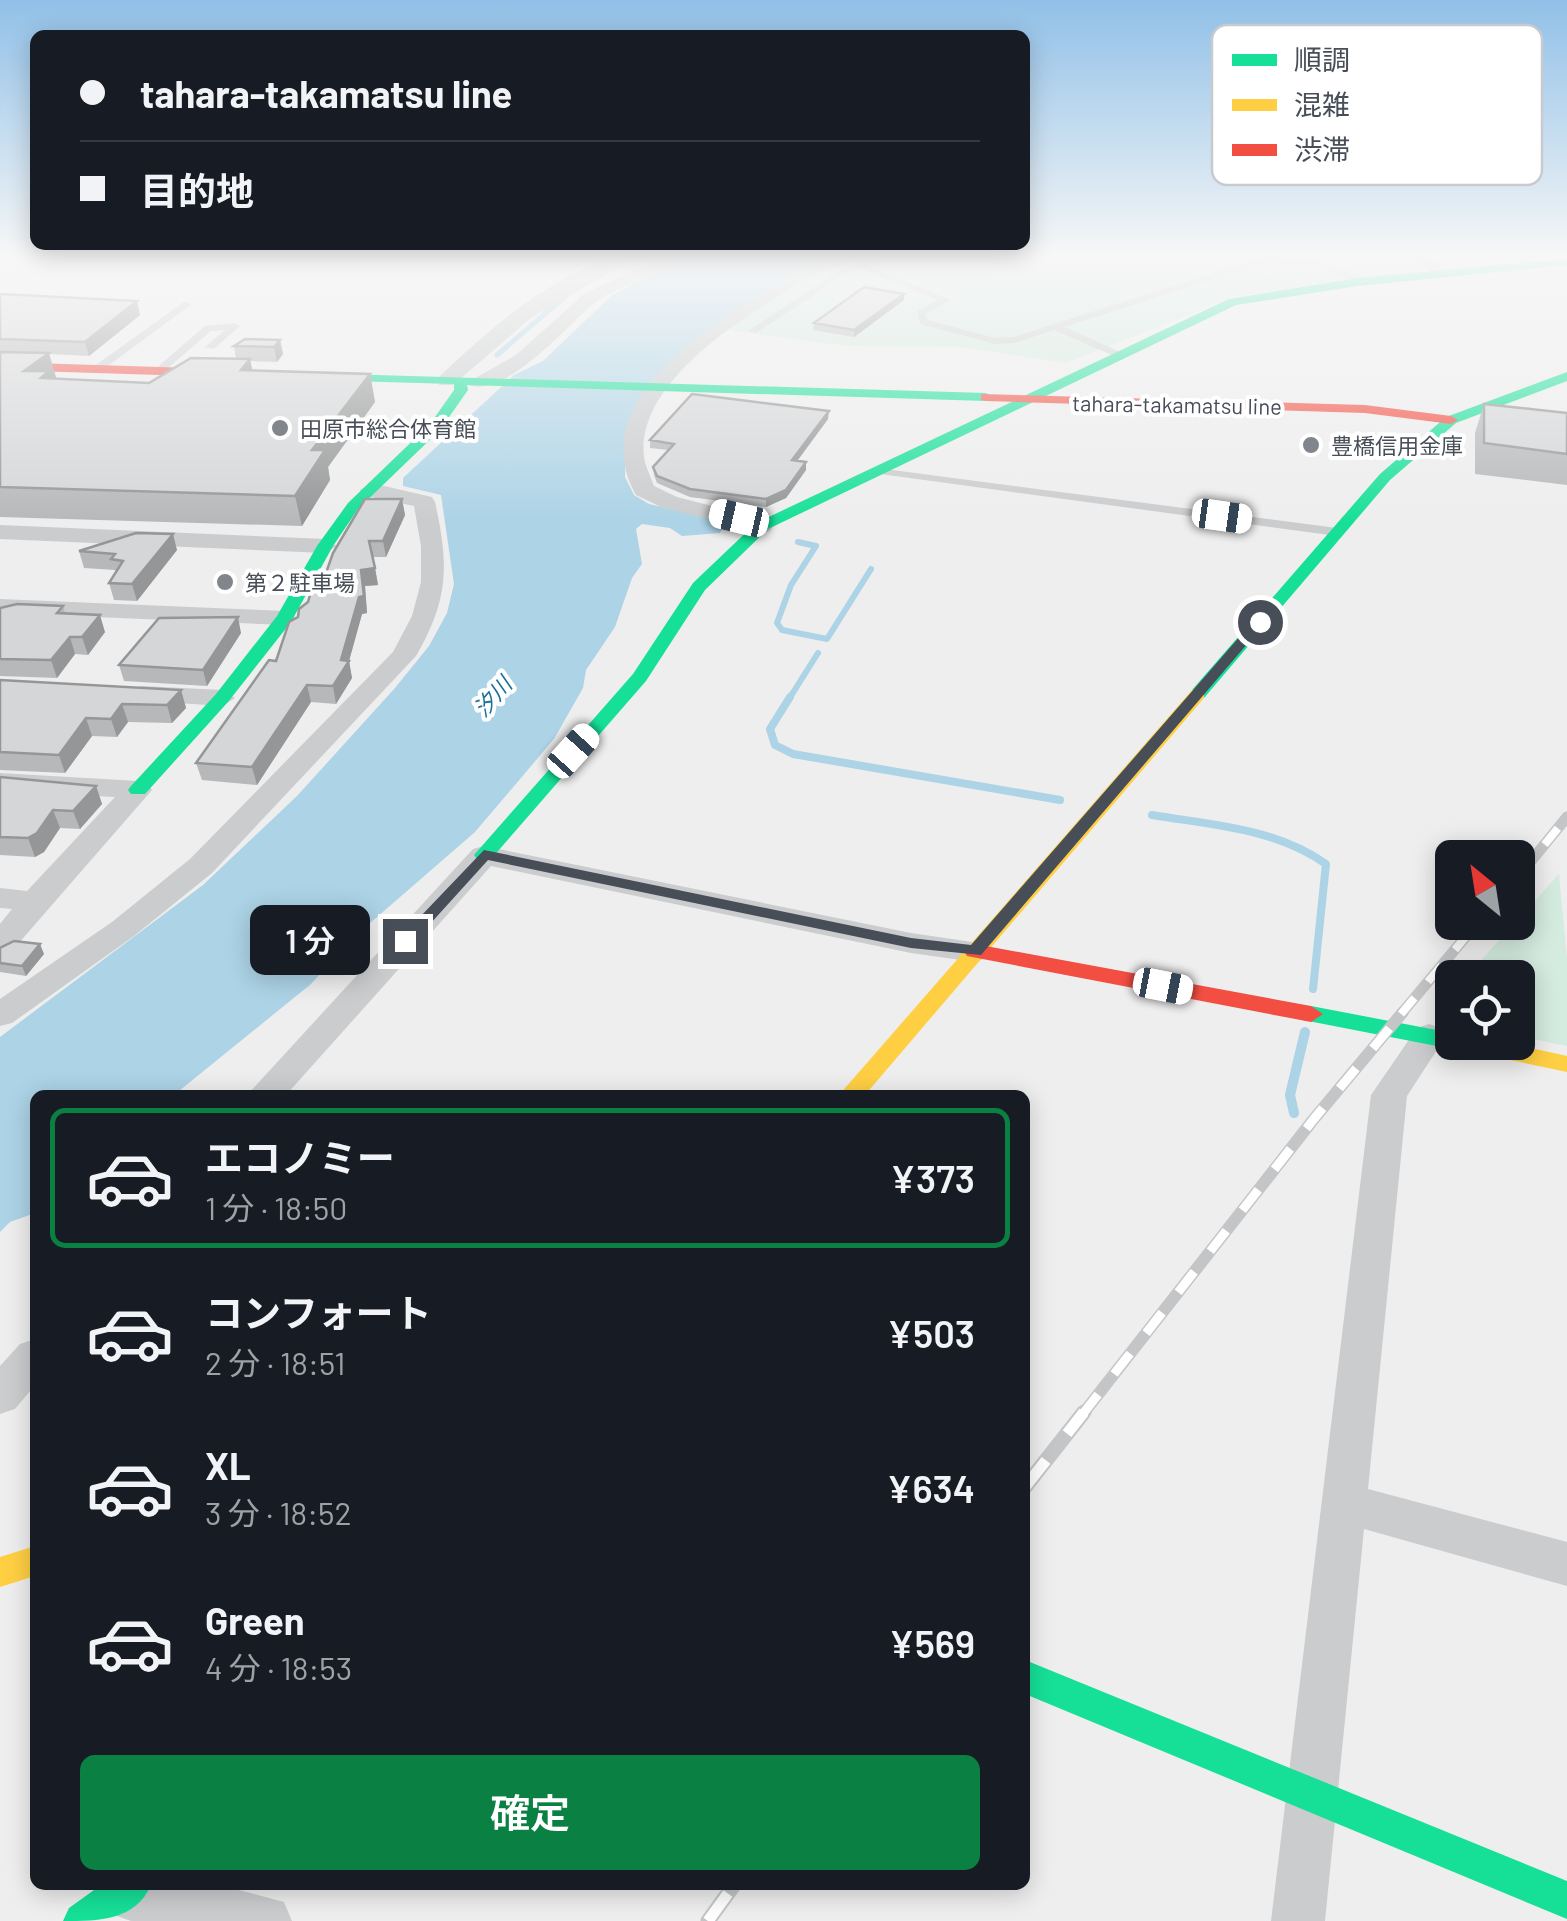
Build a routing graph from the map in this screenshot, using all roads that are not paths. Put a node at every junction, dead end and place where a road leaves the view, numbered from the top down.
1 (132, 344) edge
2 (190, 344) edge
3 (215, 344) edge
4 (488, 344) edge
5 (540, 344) edge
6 (700, 344) edge
7 (1094, 344) edge
8 (1142, 344) edge
9 (210, 347) dead end
10 (1119, 354) junction
11 (0, 366) edge
12 (97, 369) junction
13 (158, 371) junction
14 (1567, 376) edge
15 (469, 382) junction
16 (654, 389) junction
17 (1023, 401) junction
18 (1451, 420) junction
19 (875, 470) junction
20 (371, 490) junction
21 (762, 526) junction
22 (1337, 532) junction
23 (4, 536) edge
24 (325, 546) junction
25 (0, 606) edge
26 (285, 618) junction
27 (111, 692) edge
28 (222, 698) junction
29 (0, 782) edge
30 (138, 790) junction
31 (484, 854) junction
32 (0, 898) edge
33 (35, 901) junction
34 (0, 944) edge
35 (975, 951) junction
36 (0, 1016) edge
37 (1435, 1038) edge
38 (1435, 1052) edge
39 (1535, 1058) edge
40 (1567, 1064) edge
41 (270, 1090) edge
42 (854, 1090) edge
43 (30, 1362) edge
44 (0, 1396) edge
45 (1345, 1503) junction
46 (30, 1563) edge
47 (1567, 1564) edge
48 (0, 1572) edge
49 (1030, 1679) edge
50 (1310, 1796) junction
51 (113, 1900) edge
52 (1567, 1900) edge
53 (265, 1921) edge
54 (1298, 1921) edge

1 - 12 lane
2 - 13 lane
3 - 9 lane
4 - 15 street
5 - 15 street
6 - 16 street
7 - 10 lane
8 - 10 street
10 - 17 street
11 - 12 street, tahara-takamatsu line
12 - 13 street, tahara-takamatsu line
13 - 15 street, tahara-takamatsu line
14 - 18 street
15 - 16 street, tahara-takamatsu line
15 - 20 street
16 - 17 street, tahara-takamatsu line
16 - 21 street
17 - 18 street, tahara-takamatsu line
17 - 19 street
18 - 22 street
19 - 21 street
19 - 22 lane
20 - 24 street
20 - 36 street
21 - 31 street
22 - 35 street
23 - 24 street
24 - 26 street
25 - 26 street
26 - 28 street
27 - 28 street
28 - 30 street
29 - 30 street
30 - 33 street
31 - 35 street
31 - 41 street
32 - 33 street
33 - 34 street
35 - 37 street
35 - 42 street
38 - 45 street
39 - 40 street
43 - 44 street
45 - 47 street
45 - 50 street
46 - 48 street
49 - 50 street
50 - 52 street
50 - 54 street
51 - 53 street

